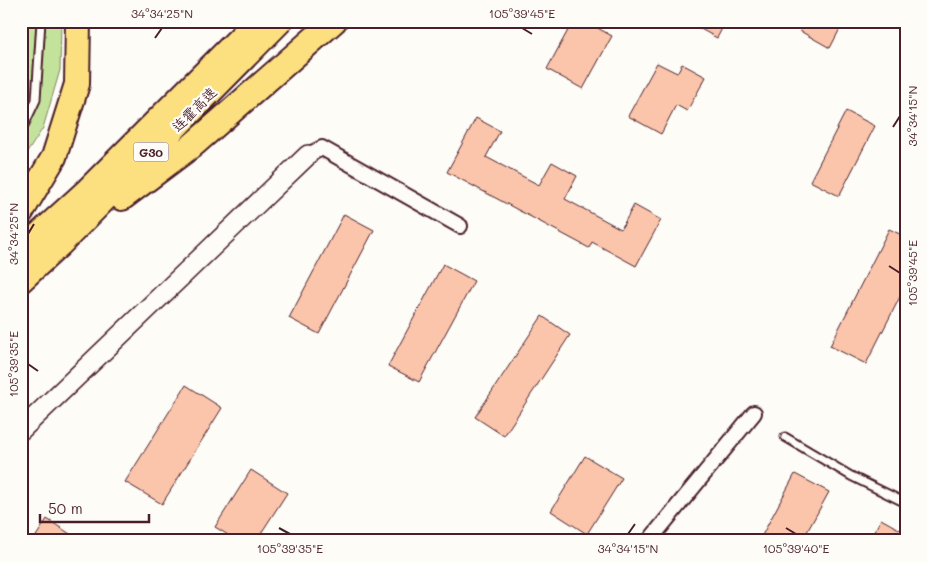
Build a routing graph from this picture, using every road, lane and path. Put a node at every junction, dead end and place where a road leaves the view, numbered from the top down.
1 (41, 21) edge
2 (78, 21) edge
3 (257, 21) edge
4 (280, 21) edge
5 (334, 21) edge
6 (21, 132) edge
7 (308, 155) joint
8 (21, 212) edge
9 (460, 226) dead end
10 (60, 244) junction
11 (21, 251) edge
12 (21, 280) edge
13 (754, 412) dead end
14 (21, 430) edge
15 (785, 437) dead end
16 (906, 503) edge
17 (649, 541) edge

1 - 6 lane
2 - 8 highway
3 - 11 highway, 连霍高速 / G30
4 - 10 highway, 连霍高速 / G30
5 - 10 highway
7 - 9 street
7 - 14 street
10 - 12 highway, 连霍高速 / G30
13 - 17 street
15 - 16 lane

